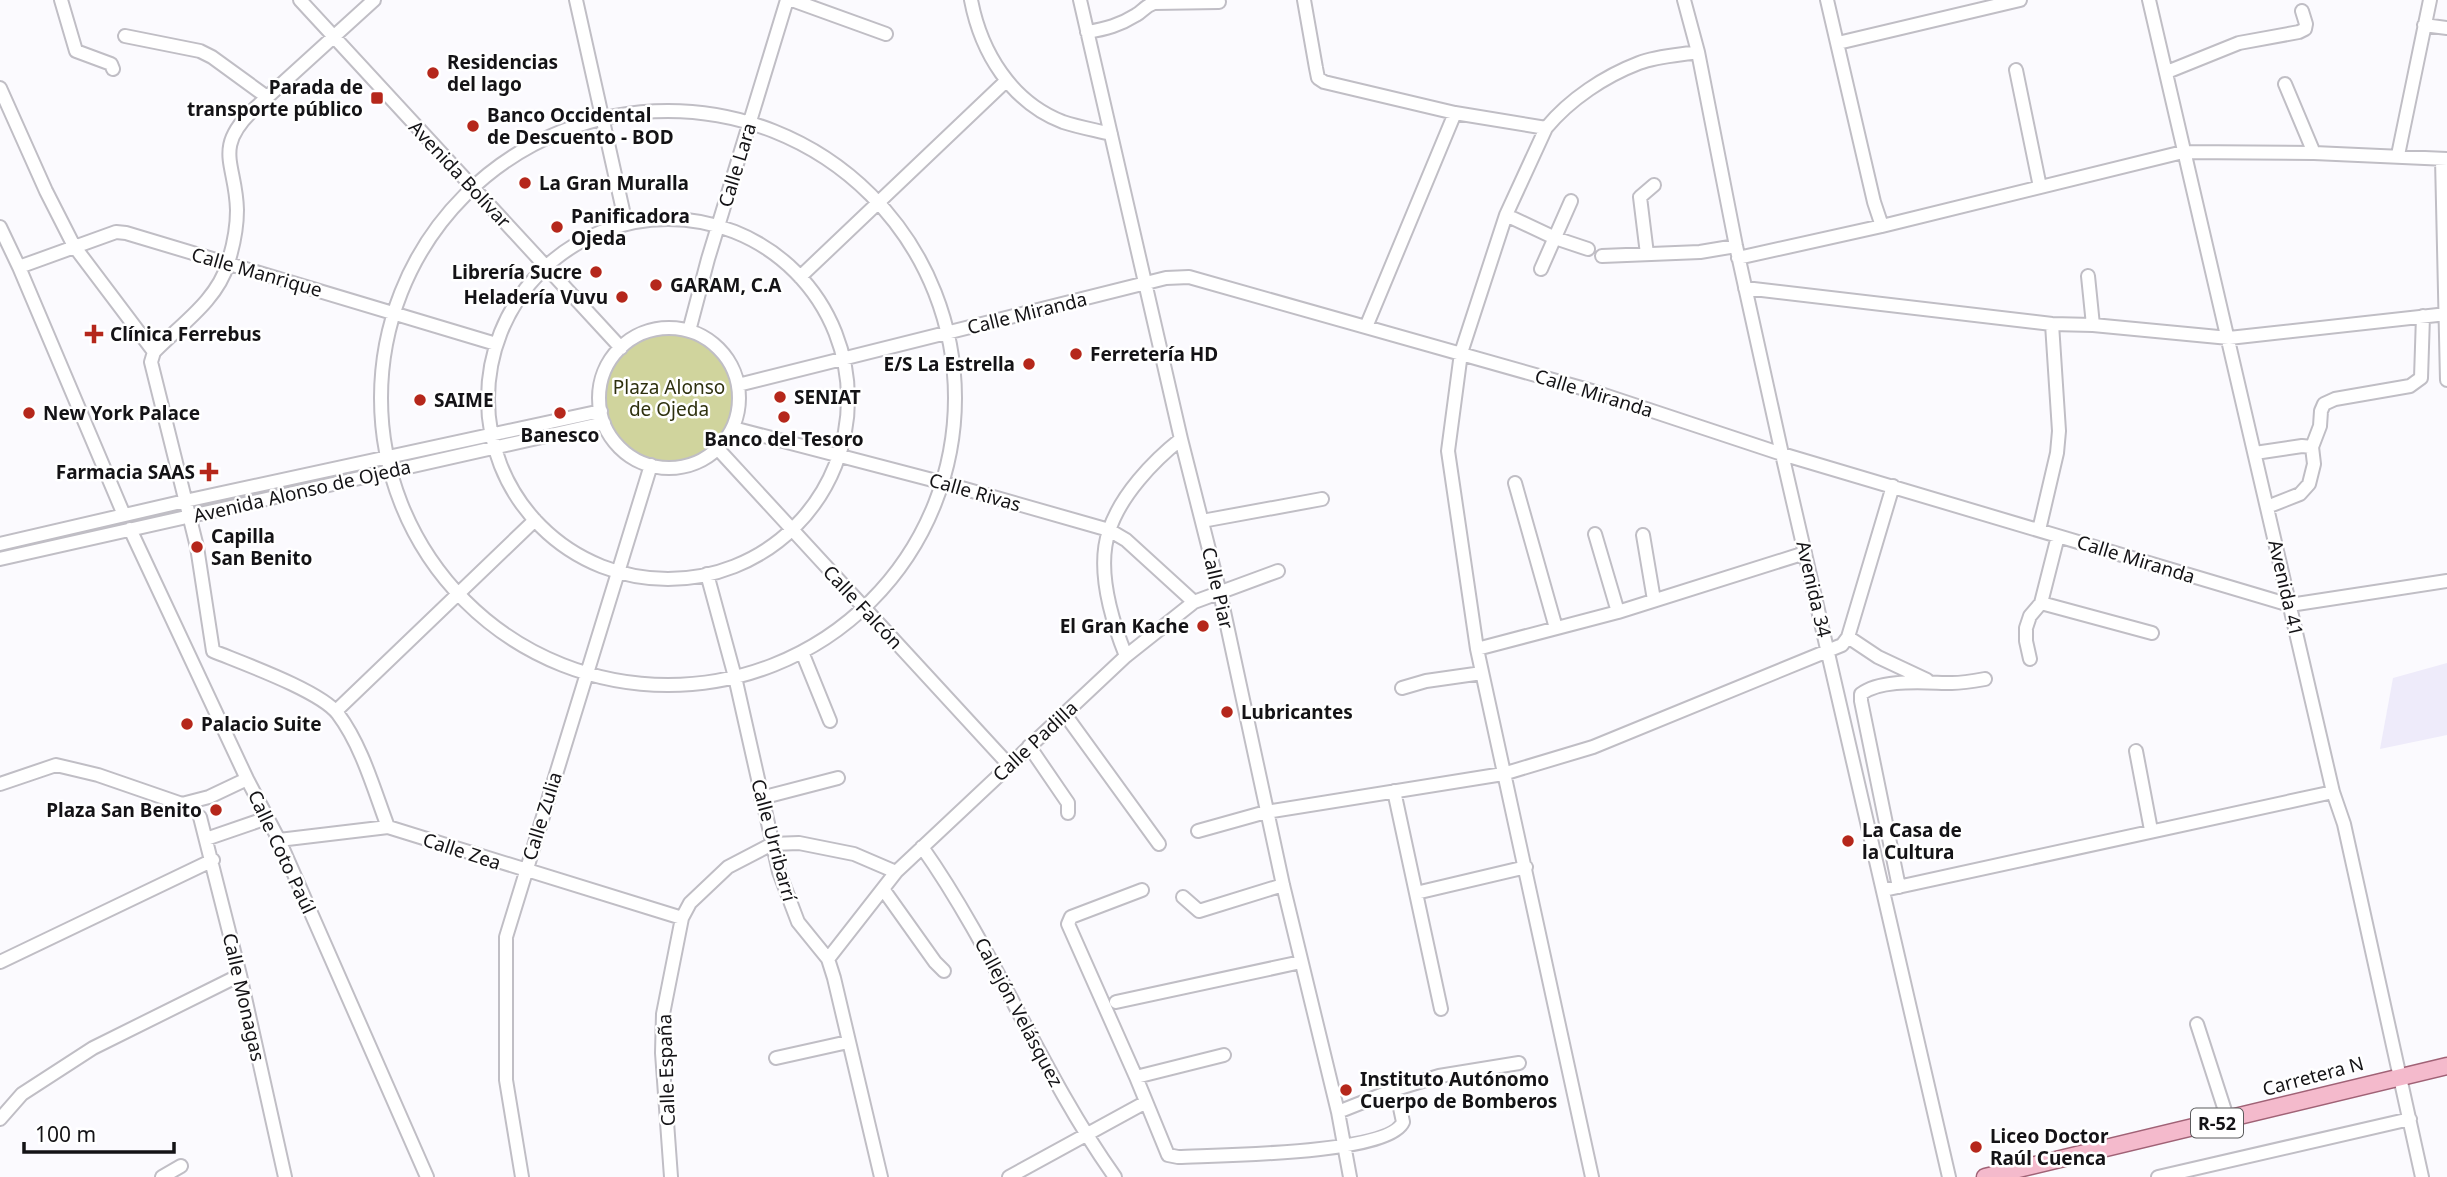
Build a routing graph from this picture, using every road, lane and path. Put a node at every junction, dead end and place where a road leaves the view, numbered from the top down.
1 (61, 0) edge
2 (299, 0) edge
3 (374, 0) edge
4 (576, 0) edge
5 (790, 0) edge
6 (971, 0) edge
7 (1080, 0) edge
8 (1304, 0) edge
9 (1684, 0) edge
10 (1827, 0) edge
11 (2020, 0) edge
12 (2149, 0) edge
13 (2430, 0) edge
14 (1219, 2) dead end
15 (2302, 12) dead end
16 (2424, 26) junction
17 (2447, 28) edge
18 (1087, 32) junction
19 (886, 34) dead end
20 (125, 36) dead end
21 (333, 38) junction
22 (1838, 43) junction
23 (1699, 52) junction
24 (113, 69) dead end
25 (2016, 70) dead end
26 (2167, 72) junction
27 (1006, 81) junction
28 (2286, 84) dead end
29 (0, 88) edge
30 (267, 97) junction
31 (1455, 113) junction
32 (603, 118) junction
33 (750, 122) junction
34 (1546, 128) junction
35 (1111, 134) junction
36 (2183, 152) junction
37 (2314, 153) junction
38 (2398, 155) junction
39 (2444, 159) edge
40 (1654, 185) dead end
41 (472, 187) junction
42 (2040, 187) junction
43 (1571, 201) dead end
44 (879, 203) junction
45 (1506, 215) junction
46 (626, 224) junction
47 (718, 226) junction
48 (1882, 226) junction
49 (0, 227) edge
50 (1555, 237) junction
51 (74, 246) junction
52 (1588, 249) dead end
53 (1737, 252) junction
54 (1647, 254) junction
55 (1602, 256) dead end
56 (228, 263) junction
57 (547, 266) junction
58 (19, 267) junction
59 (1541, 269) dead end
60 (2088, 276) dead end
61 (800, 277) junction
62 (1145, 283) junction
63 (1745, 288) junction
64 (393, 312) junction
65 (2446, 314) edge
66 (2423, 316) junction
67 (2052, 324) junction
68 (2093, 325) junction
69 (1366, 327) junction
70 (689, 331) junction
71 (948, 332) junction
72 (2229, 338) junction
73 (496, 344) junction
74 (621, 348) junction
75 (154, 352) junction
76 (1461, 353) junction
77 (843, 359) junction
78 (2447, 380) edge
79 (738, 385) junction
80 (603, 417) junction
81 (733, 428) junction
82 (491, 434) junction
83 (1181, 439) junction
84 (2312, 447) junction
85 (495, 449) junction
86 (718, 449) junction
87 (2255, 453) junction
88 (1782, 454) junction
89 (840, 455) junction
90 (386, 457) junction
91 (651, 465) junction
92 (390, 470) junction
93 (944, 483) junction
94 (1515, 483) dead end
95 (1893, 486) junction
96 (1322, 499) dead end
97 (185, 501) junction
98 (2267, 507) junction
99 (124, 515) junction
100 (190, 516) junction
101 (535, 520) junction
102 (1202, 520) junction
103 (130, 529) junction
104 (792, 530) junction
105 (1109, 530) junction
106 (2039, 530) junction
107 (1594, 534) dead end
108 (1643, 535) dead end
109 (2058, 536) junction
110 (0, 544) edge
111 (1805, 553) junction
112 (0, 559) edge
113 (617, 571) junction
114 (1278, 571) dead end
115 (707, 574) junction
116 (2447, 581) edge
117 (1220, 593) junction
118 (458, 594) junction
119 (1654, 600) junction
120 (1194, 602) junction
121 (2040, 603) junction
122 (2290, 605) junction
123 (864, 609) junction
124 (1618, 612) junction
125 (1556, 628) junction
126 (2152, 633) dead end
127 (1848, 637) junction
128 (1477, 649) junction
129 (213, 651) junction
130 (1829, 651) junction
131 (802, 652) junction
132 (1126, 656) junction
133 (2030, 659) dead end
134 (195, 670) junction
135 (587, 673) junction
136 (1482, 673) junction
137 (735, 677) junction
138 (1985, 679) dead end
139 (1930, 681) junction
140 (1402, 688) dead end
141 (337, 711) junction
142 (1064, 713) junction
143 (830, 721) dead end
144 (1028, 746) junction
145 (2136, 751) dead end
146 (1009, 765) junction
147 (1503, 774) junction
148 (838, 778) dead end
149 (247, 779) junction
150 (0, 784) edge
151 (1394, 791) junction
152 (2333, 792) junction
153 (209, 797) junction
154 (761, 798) junction
155 (182, 804) junction
156 (1266, 812) junction
157 (1068, 813) dead end
158 (200, 817) junction
159 (267, 818) junction
160 (388, 827) junction
161 (2151, 830) junction
162 (1198, 831) dead end
163 (206, 839) junction
164 (279, 840) junction
165 (772, 844) junction
166 (1159, 844) dead end
167 (922, 847) junction
168 (212, 860) junction
169 (1526, 867) junction
170 (525, 871) junction
171 (896, 872) junction
172 (1283, 885) junction
173 (1899, 887) junction
174 (883, 889) junction
175 (1142, 890) dead end
176 (1884, 890) junction
177 (1416, 893) junction
178 (1183, 897) dead end
179 (682, 918) junction
180 (828, 959) junction
181 (0, 962) edge
182 (1301, 962) junction
183 (944, 971) dead end
184 (240, 975) junction
185 (1116, 1002) dead end
186 (1441, 1009) dead end
187 (2197, 1024) dead end
188 (848, 1042) junction
189 (1224, 1055) dead end
190 (776, 1058) dead end
191 (1519, 1063) dead end
192 (2447, 1066) edge
193 (2399, 1076) junction
194 (1136, 1077) junction
195 (1396, 1089) junction
196 (1146, 1102) junction
197 (1338, 1112) junction
198 (0, 1119) edge
199 (2410, 1119) junction
200 (2228, 1120) junction
201 (1086, 1136) junction
202 (1343, 1148) junction
203 (181, 1166) dead end
204 (162, 1177) edge
205 (285, 1177) edge
206 (427, 1177) edge
207 (522, 1177) edge
208 (671, 1177) edge
209 (881, 1177) edge
210 (1009, 1177) edge
211 (1115, 1177) edge
212 (1350, 1177) edge
213 (1592, 1177) edge
214 (1949, 1177) edge
215 (1985, 1177) edge
216 (2158, 1177) edge
217 (2422, 1177) edge

1 - 24 street
2 - 21 street, Avenida Bolívar
3 - 21 street
4 - 32 street
5 - 19 street
5 - 33 street, Calle Lara
6 - 27 street
7 - 18 street, Calle Piar
8 - 31 street
9 - 23 street, Avenida 34
10 - 22 street
11 - 22 street
12 - 26 street, Avenida 41
13 - 16 street
14 - 18 street
15 - 26 street
16 - 17 street
16 - 38 street
18 - 35 street, Calle Piar
20 - 30 street
21 - 30 street
21 - 41 street, Avenida Bolívar
22 - 48 street
23 - 34 street
23 - 53 street, Avenida 34
25 - 42 street
26 - 36 street, Avenida 41
27 - 35 street
27 - 44 street
28 - 37 street
29 - 51 street
30 - 56 street
31 - 34 street
31 - 69 street
32 - 33 street
32 - 41 street
32 - 46 street
33 - 44 street
33 - 47 street, Calle Lara
34 - 45 street
35 - 62 street, Calle Piar
36 - 37 street
36 - 42 street
36 - 72 street, Avenida 41
37 - 38 street
38 - 39 street
39 - 65 street
40 - 54 street
41 - 57 street, Avenida Bolívar
41 - 64 street
42 - 48 street
43 - 50 street
44 - 61 street
44 - 71 street
45 - 50 street
45 - 76 street
46 - 47 street
46 - 57 street
47 - 61 street
47 - 70 street, Calle Lara
48 - 53 street
49 - 58 street
50 - 52 street
50 - 59 street
51 - 56 street, Calle Manrique
51 - 58 street, Calle Manrique
51 - 75 street
53 - 54 street
53 - 63 street, Avenida 34
54 - 55 street
56 - 64 street, Calle Manrique
56 - 75 street
57 - 73 street
57 - 74 street, Avenida Bolívar
58 - 99 street
60 - 68 street
61 - 77 street
62 - 69 street, Calle Miranda
62 - 71 street, Calle Miranda
62 - 83 street, Calle Piar
63 - 67 street
63 - 88 street, Avenida 34
64 - 73 street, Calle Manrique
64 - 90 street
65 - 66 street
65 - 78 street
66 - 72 street
66 - 84 street
67 - 68 street
67 - 106 street
68 - 72 street
69 - 76 street, Calle Miranda
70 - 74 street
70 - 79 street
71 - 77 street, Calle Miranda
71 - 93 street
72 - 87 street, Avenida 41
73 - 82 street
74 - 80 street
75 - 97 street
76 - 88 street, Calle Miranda
76 - 128 street
77 - 79 street, Calle Miranda
77 - 89 street
79 - 81 street
80 - 82 street, Avenida Alonso de Ojeda
80 - 85 street, Avenida Alonso de Ojeda
80 - 91 street
81 - 86 street
81 - 89 street, Calle Rivas
82 - 85 street
82 - 90 street, Avenida Alonso de Ojeda
83 - 102 street, Calle Piar
83 - 105 street
84 - 87 street
84 - 98 street
85 - 92 street, Avenida Alonso de Ojeda
85 - 101 street
86 - 91 street
86 - 104 street, Calle Falcón
87 - 98 street, Avenida 41
88 - 95 street, Calle Miranda
88 - 111 street, Avenida 34
89 - 93 street, Calle Rivas
89 - 104 street
90 - 92 street
90 - 97 street, Avenida Alonso de Ojeda
91 - 113 street, Calle Zulia
92 - 100 street, Avenida Alonso de Ojeda
92 - 118 street
93 - 105 street, Calle Rivas
93 - 123 street
94 - 125 street
95 - 106 street, Calle Miranda
95 - 127 street
96 - 102 street
97 - 99 street, Avenida Alonso de Ojeda
97 - 100 street
98 - 122 street, Avenida 41
99 - 110 street, Avenida Alonso de Ojeda
100 - 103 street, Avenida Alonso de Ojeda
100 - 129 street
101 - 113 street
101 - 118 street
102 - 117 street, Calle Piar
103 - 112 street, Avenida Alonso de Ojeda
103 - 134 street, Calle Coto Paúl
104 - 115 street
104 - 123 street, Calle Falcón
105 - 120 street, Calle Rivas
105 - 132 street
106 - 109 street, Calle Miranda
107 - 124 street
108 - 119 street
109 - 121 street
109 - 122 street, Calle Miranda
111 - 119 street
111 - 130 street, Avenida 34
113 - 115 street
113 - 135 street, Calle Zulia
114 - 117 street, Calle Padilla
115 - 137 street, Calle Urribarrí
116 - 122 street, Calle Miranda
117 - 120 street, Calle Padilla
117 - 156 street, Calle Piar
118 - 135 street
118 - 141 street
119 - 124 street
120 - 132 street, Calle Padilla
121 - 126 street
121 - 133 street
122 - 152 street, Avenida 41
123 - 131 street
123 - 146 street, Calle Falcón
124 - 125 street
125 - 128 street
127 - 130 street
127 - 139 street
128 - 136 street
129 - 134 street
129 - 141 street
130 - 147 street
130 - 176 street, Avenida 34
131 - 137 street
131 - 143 street
132 - 142 street, Calle Padilla
134 - 149 street, Calle Coto Paúl
135 - 137 street
135 - 170 street, Calle Zulia
136 - 140 street
136 - 147 street
137 - 154 street, Calle Urribarrí
138 - 139 street
139 - 173 street
141 - 160 street
142 - 144 street, Calle Padilla
142 - 166 street
144 - 146 street, Calle Padilla
144 - 157 street
145 - 161 street
146 - 167 street, Calle Padilla
147 - 151 street
147 - 169 street
148 - 154 street
149 - 153 street
149 - 159 street, Calle Coto Paúl
150 - 155 street
151 - 156 street
151 - 177 street
152 - 161 street
152 - 193 street, Avenida 41
153 - 155 street
153 - 158 street
154 - 165 street, Calle Urribarrí
155 - 158 street
156 - 162 street
156 - 172 street, Calle Piar
158 - 163 street, Calle Monagas
159 - 163 street
159 - 164 street, Calle Coto Paúl
160 - 164 street, Calle Zea
160 - 170 street, Calle Zea
161 - 173 street
163 - 168 street, Calle Monagas
164 - 206 street, Calle Coto Paúl
165 - 171 street, Calle España
165 - 179 street, Calle España
165 - 180 street, Calle Urribarrí
167 - 171 street, Calle Padilla
167 - 201 street, Callejón Velásquez
168 - 181 street
168 - 184 street, Calle Monagas
169 - 177 street
169 - 213 street
170 - 179 street, Calle Zea
170 - 207 street, Calle Zulia
171 - 174 street, Calle Padilla
172 - 178 street
172 - 182 street, Calle Piar
173 - 176 street
174 - 180 street, Calle Padilla
174 - 183 street
175 - 194 street
176 - 214 street, Avenida 34
177 - 186 street
179 - 208 street, Calle España
180 - 188 street, Calle Urribarrí
182 - 185 street
182 - 197 street, Calle Piar
184 - 198 street
184 - 205 street, Calle Monagas
187 - 200 street
188 - 190 street
188 - 209 street, Calle Urribarrí
189 - 194 street
191 - 195 street
192 - 193 main road, Carretera N / R-52
193 - 199 street, Avenida 41
193 - 200 main road, Carretera N / R-52
194 - 196 street
195 - 197 street
195 - 202 street
196 - 201 street
196 - 202 street
197 - 202 street, Calle Piar
199 - 216 street
199 - 217 street, Avenida 41
200 - 215 main road, Carretera N / R-52
201 - 210 street
201 - 211 street, Callejón Velásquez
202 - 212 street, Calle Piar
203 - 204 street

